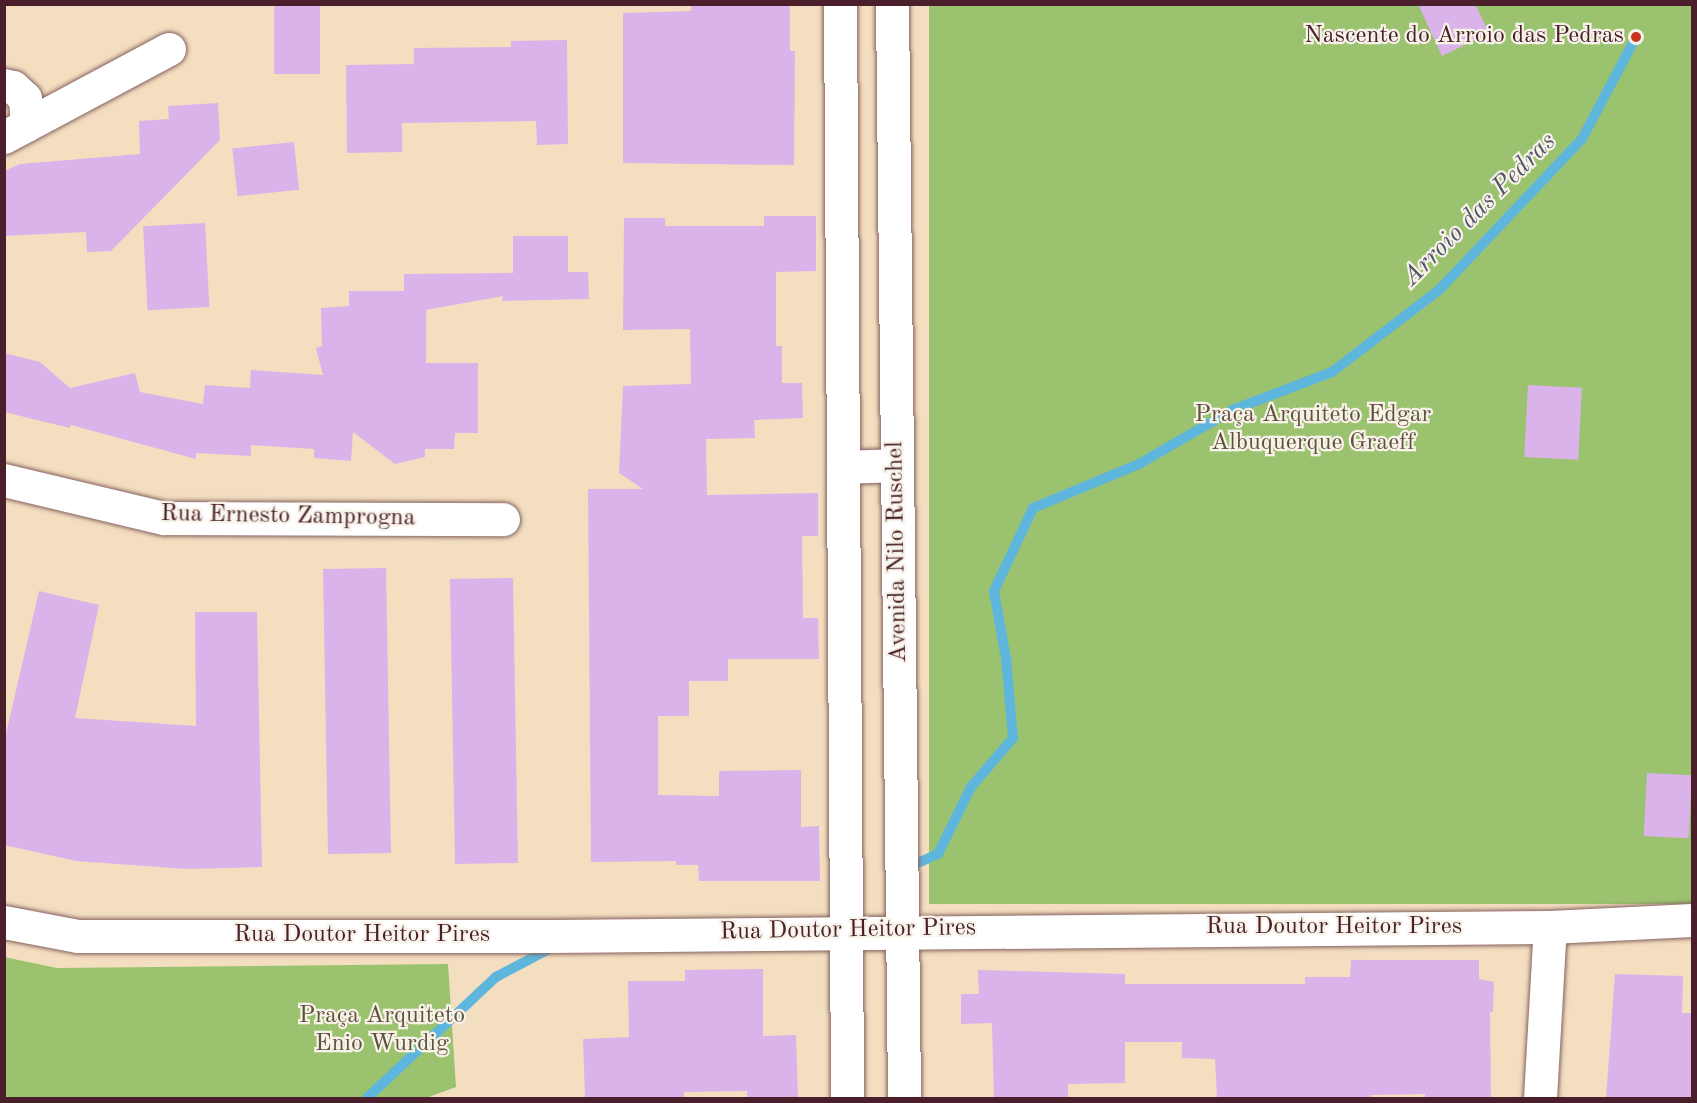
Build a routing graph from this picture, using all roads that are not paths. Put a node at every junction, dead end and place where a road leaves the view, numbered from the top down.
1 (840, 4) edge
2 (892, 4) edge
3 (169, 49) dead end
4 (4, 85) edge
5 (16, 131) edge
6 (897, 465) junction
7 (843, 467) junction
8 (4, 480) edge
9 (503, 519) dead end
10 (1692, 920) edge
11 (4, 922) edge
12 (1550, 927) junction
13 (902, 930) junction
14 (846, 931) junction
15 (847, 1098) edge
16 (904, 1098) edge
17 (1540, 1098) edge

1 - 7 street
2 - 6 street, Avenida Nilo Ruschel
3 - 5 street
4 - 5 street
6 - 7 street
6 - 13 street, Avenida Nilo Ruschel
7 - 14 street
8 - 9 street, Rua Ernesto Zamprogna
10 - 12 street, Rua Doutor Heitor Pires
11 - 14 street, Rua Doutor Heitor Pires
12 - 13 street, Rua Doutor Heitor Pires
12 - 17 street
13 - 14 street, Rua Doutor Heitor Pires
13 - 16 street, Avenida Nilo Ruschel
14 - 15 street

